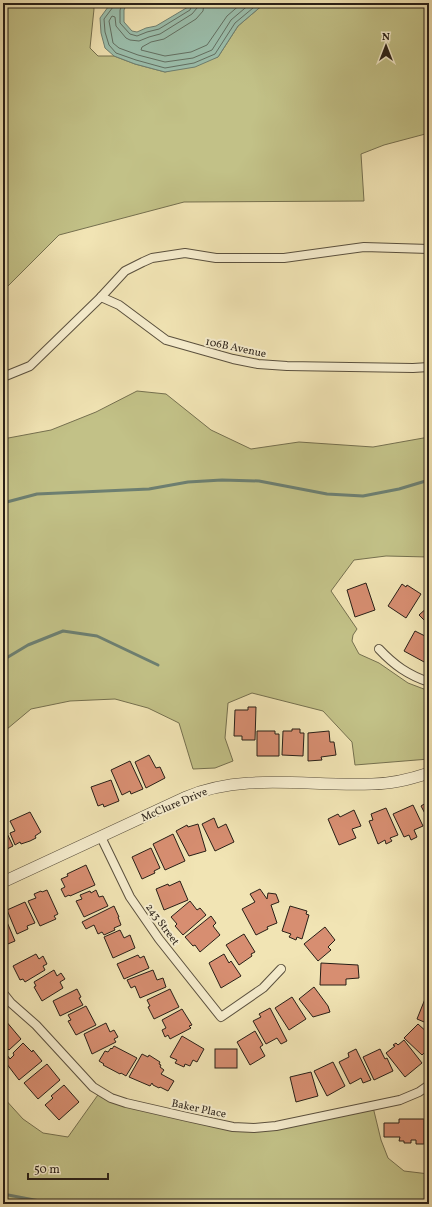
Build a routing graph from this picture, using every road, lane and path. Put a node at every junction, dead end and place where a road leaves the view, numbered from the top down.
1 (429, 249) edge
2 (101, 297) junction
3 (429, 367) edge
4 (3, 376) edge
5 (379, 649) dead end
6 (429, 682) edge
7 (429, 773) edge
8 (100, 837) junction
9 (3, 882) edge
10 (281, 970) dead end
11 (3, 993) edge
12 (429, 1085) edge

1 - 2 street
2 - 3 street, 106B Avenue
2 - 4 street
5 - 6 street
7 - 8 street, McClure Drive
8 - 9 street, McClure Drive
8 - 10 street, 243 Street
11 - 12 street, Baker Place

